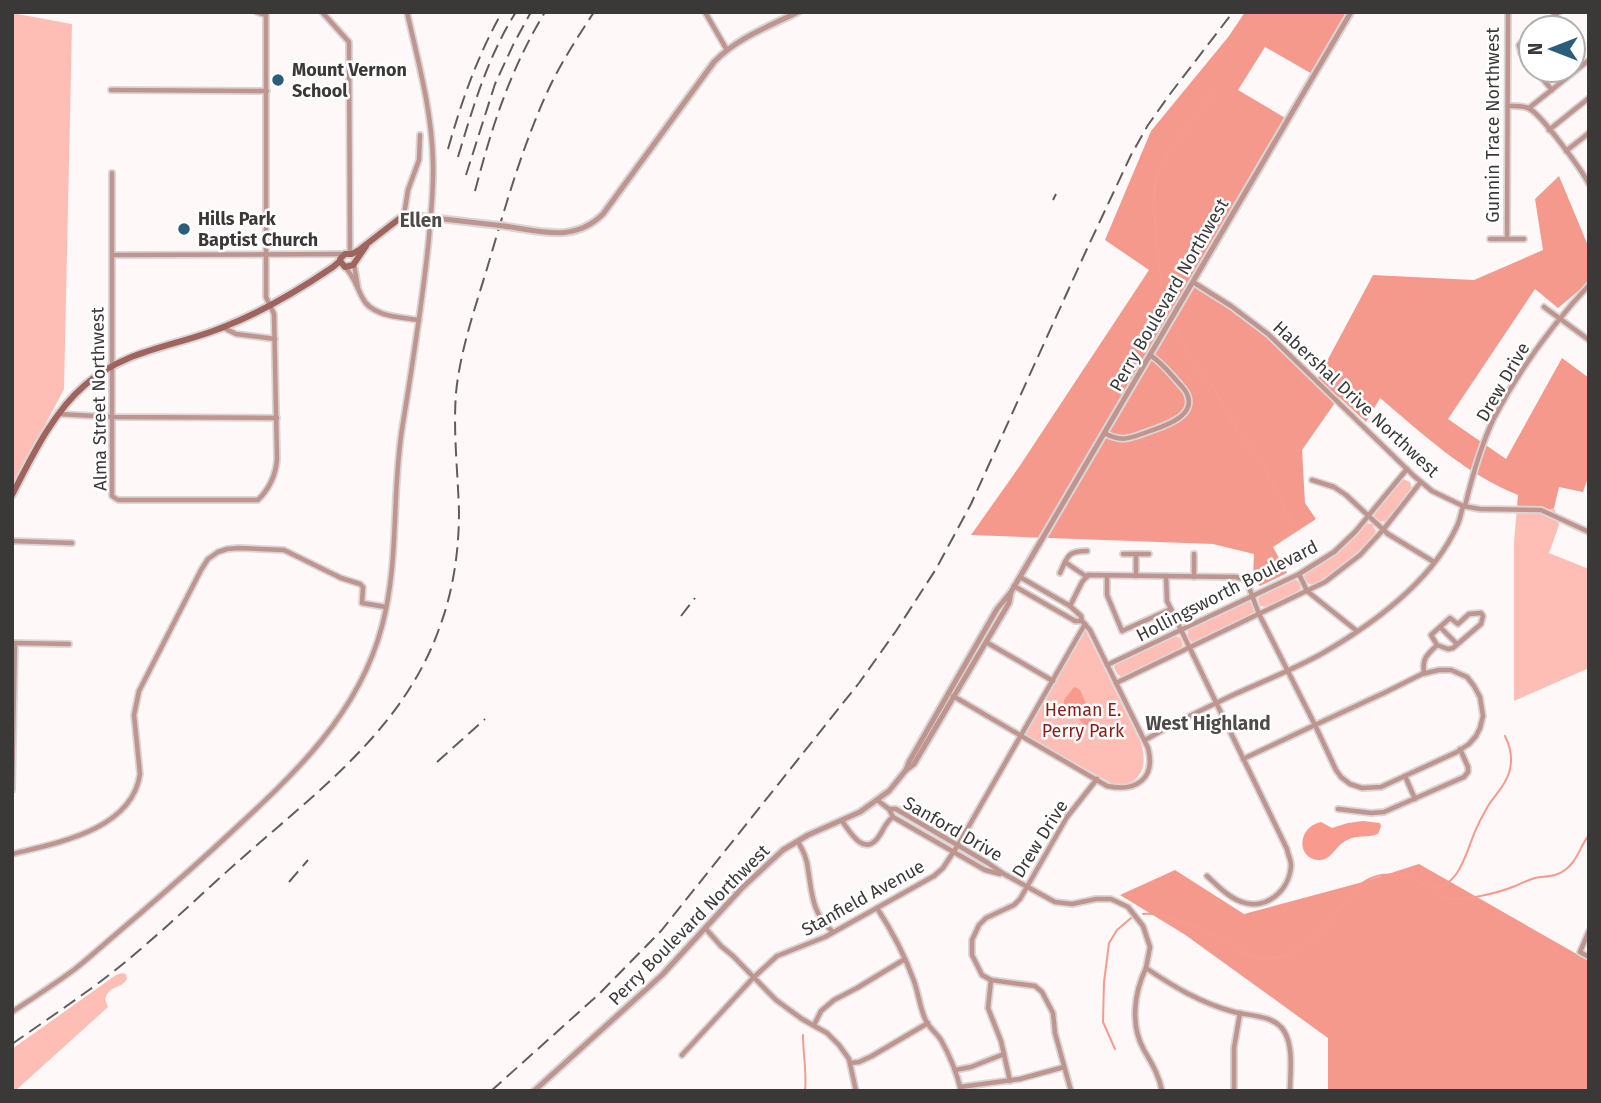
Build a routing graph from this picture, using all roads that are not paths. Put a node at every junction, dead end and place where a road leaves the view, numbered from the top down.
1 (257, 12) edge
2 (322, 12) edge
3 (407, 12) edge
4 (705, 12) edge
5 (798, 12) edge
6 (1351, 12) edge
7 (1508, 12) edge
8 (265, 14) edge
9 (1508, 47) junction
10 (1517, 47) edge
11 (727, 50) junction
12 (1589, 60) edge
13 (1547, 84) edge
14 (111, 90) dead end
15 (1552, 90) junction
16 (267, 91) junction
17 (1589, 98) edge
18 (1508, 106) junction
19 (1529, 108) junction
20 (1549, 130) junction
21 (420, 135) dead end
22 (1588, 135) edge
23 (1566, 151) junction
24 (111, 173) dead end
25 (1589, 184) edge
26 (406, 215) junction
27 (1490, 239) dead end
28 (1507, 239) junction
29 (1524, 239) dead end
30 (369, 242) junction
31 (112, 253) junction
32 (267, 254) junction
33 (345, 259) junction
34 (355, 263) junction
35 (1193, 282) junction
36 (1589, 285) edge
37 (358, 289) junction
38 (271, 305) junction
39 (1544, 307) dead end
40 (1560, 319) junction
41 (419, 320) junction
42 (224, 328) junction
43 (275, 339) junction
44 (1589, 340) edge
45 (1150, 355) junction
46 (112, 365) junction
47 (59, 414) junction
48 (111, 417) junction
49 (277, 418) junction
50 (1104, 433) junction
51 (1407, 469) junction
52 (1312, 481) dead end
53 (1420, 482) junction
54 (12, 495) edge
55 (1464, 506) junction
56 (1368, 517) junction
57 (1383, 530) junction
58 (1589, 531) edge
59 (12, 541) edge
60 (72, 543) dead end
61 (1087, 551) dead end
62 (1123, 554) dead end
63 (1136, 554) junction
64 (1149, 554) dead end
65 (1194, 554) dead end
66 (1065, 562) junction
67 (1434, 562) junction
68 (1060, 573) dead end
69 (1299, 574) junction
70 (1107, 576) junction
71 (1136, 576) junction
72 (1166, 576) junction
73 (1020, 577) junction
74 (1087, 577) junction
75 (1194, 577) junction
76 (1012, 589) junction
77 (1307, 591) junction
78 (1253, 596) junction
79 (1070, 606) junction
80 (387, 607) junction
81 (1171, 609) junction
82 (1259, 614) junction
83 (1084, 623) junction
84 (1440, 627) junction
85 (1182, 631) junction
86 (1357, 631) junction
87 (985, 642) junction
88 (13, 643) edge
89 (69, 644) dead end
90 (1457, 644) junction
91 (1437, 645) junction
92 (1190, 648) junction
93 (1107, 665) junction
94 (1287, 670) junction
95 (1424, 673) junction
96 (1053, 681) junction
97 (1116, 683) junction
98 (951, 695) junction
99 (1216, 703) junction
100 (1315, 725) junction
101 (1021, 735) junction
102 (1145, 740) junction
103 (1460, 749) junction
104 (1243, 759) junction
105 (1405, 776) junction
106 (1097, 779) junction
107 (12, 790) edge
108 (1415, 799) junction
109 (877, 800) junction
110 (889, 809) junction
111 (1338, 809) dead end
112 (893, 817) junction
113 (842, 821) junction
114 (798, 842) junction
115 (958, 845) junction
116 (953, 853) junction
117 (12, 854) edge
118 (1003, 874) junction
119 (1207, 876) dead end
120 (1027, 886) junction
121 (877, 908) junction
122 (706, 929) junction
123 (1589, 931) edge
124 (833, 932) junction
125 (1589, 957) edge
126 (905, 959) junction
127 (1146, 968) junction
128 (753, 978) junction
129 (991, 980) junction
130 (12, 1012) edge
131 (1240, 1013) junction
132 (928, 1023) junction
133 (814, 1025) junction
134 (1004, 1054) junction
135 (682, 1055) dead end
136 (850, 1063) junction
137 (1064, 1067) junction
138 (955, 1070) junction
139 (1010, 1081) junction
140 (960, 1089) edge
141 (534, 1091) edge
142 (856, 1091) edge
143 (1071, 1091) edge
144 (1162, 1091) edge
145 (1234, 1091) edge
146 (1290, 1091) edge

1 - 8 street
2 - 33 street
3 - 41 street
4 - 11 street
5 - 11 street
6 - 35 street, Perry Boulevard Northwest
7 - 9 street, Gunnin Trace Northwest
8 - 16 street
9 - 10 street
9 - 18 street, Gunnin Trace Northwest
11 - 26 street, bridge
12 - 15 street
13 - 15 street
14 - 16 street
15 - 19 street
16 - 32 street
17 - 20 street
18 - 19 street
18 - 28 street, Gunnin Trace Northwest
19 - 20 street
20 - 23 street
21 - 26 street
22 - 23 street
23 - 25 street
24 - 31 street, Alma Street Northwest
26 - 30 main road
27 - 28 street
28 - 29 street
30 - 33 main road
30 - 34 main road
31 - 32 street
31 - 46 street, Alma Street Northwest
32 - 33 street
32 - 38 street
33 - 34 main road
33 - 34 main road
33 - 37 street
33 - 38 main road
34 - 37 street
35 - 45 street, Perry Boulevard Northwest
35 - 51 street, Habershal Drive Northwest
36 - 40 street, Drew Drive
37 - 41 street
38 - 42 main road
38 - 43 street
39 - 40 street
40 - 44 street
40 - 55 street, Drew Drive
41 - 80 street
42 - 43 street
42 - 46 main road
43 - 49 street
45 - 50 street, Perry Boulevard Northwest
45 - 50 street
46 - 47 main road
46 - 48 street, Alma Street Northwest
47 - 48 street
47 - 54 main road
48 - 49 street
48 - 49 street, Alma Street Northwest
50 - 73 street, Perry Boulevard Northwest
51 - 53 street, Habershal Drive Northwest
51 - 56 street, Hollingsworth Boulevard
52 - 56 street
53 - 55 street, Habershal Drive Northwest
53 - 57 street
55 - 58 street, Habershal Drive Northwest
55 - 67 street, Drew Drive
56 - 57 street
56 - 69 street, Hollingsworth Boulevard
57 - 67 street
57 - 77 street
59 - 60 street
61 - 66 street
62 - 63 street
63 - 64 street
63 - 71 street
65 - 75 street
66 - 68 street
66 - 74 street
67 - 86 street, Drew Drive
69 - 77 street
69 - 78 street, Hollingsworth Boulevard
70 - 71 street
70 - 74 street
70 - 81 street
71 - 72 street
72 - 75 street
72 - 81 street
73 - 76 street, Perry Boulevard Northwest
73 - 79 street
74 - 79 street
75 - 78 street
76 - 83 street
76 - 87 street, Perry Boulevard Northwest
76 - 98 street, Perry Boulevard Northwest
77 - 82 street
77 - 86 street
78 - 82 street
78 - 85 street, Hollingsworth Boulevard
79 - 83 street
80 - 117 street
80 - 130 street
81 - 85 street
82 - 92 street
82 - 94 street
83 - 93 street
83 - 96 street, Stanfield Avenue
84 - 90 street
84 - 90 street
84 - 91 street
85 - 92 street
85 - 93 street, Hollingsworth Boulevard
86 - 94 street, Drew Drive
87 - 96 street
87 - 98 street, Perry Boulevard Northwest
88 - 89 street
88 - 107 street
90 - 91 street
91 - 95 street
92 - 97 street
92 - 99 street
93 - 97 street
94 - 99 street, Drew Drive
94 - 100 street
95 - 100 street
95 - 103 street
96 - 101 street, Stanfield Avenue
97 - 102 street
98 - 101 street
98 - 109 street, Perry Boulevard Northwest
99 - 102 street, Drew Drive
99 - 104 street
100 - 104 street
100 - 105 street
101 - 106 street
101 - 115 street, Stanfield Avenue
102 - 106 street
103 - 105 street
103 - 108 street
104 - 119 street
105 - 108 street
106 - 120 street, Drew Drive
108 - 111 street
109 - 110 street, Sanford Drive
109 - 113 street, Perry Boulevard Northwest
110 - 112 street, Sanford Drive
110 - 115 street, Sanford Drive
112 - 113 street
112 - 116 street, Sanford Drive
113 - 114 street, Perry Boulevard Northwest
114 - 122 street, Perry Boulevard Northwest
114 - 124 street
115 - 116 street, Stanfield Avenue
115 - 118 street, Sanford Drive
116 - 118 street, Sanford Drive
116 - 121 street, Stanfield Avenue
118 - 120 street, Sanford Drive
120 - 127 street, Sanford Drive
120 - 129 street, Drew Drive
121 - 124 street, Stanfield Avenue
121 - 126 street
122 - 128 street
122 - 141 street, Perry Boulevard Northwest
123 - 125 street
124 - 128 street, Stanfield Avenue
126 - 132 street
126 - 133 street
127 - 131 street
127 - 144 street, Sanford Drive
128 - 133 street
128 - 135 street, Stanfield Avenue
129 - 134 street
129 - 137 street
131 - 145 street
131 - 146 street
132 - 136 street
132 - 138 street
133 - 136 street
134 - 138 street
134 - 139 street
136 - 142 street
137 - 139 street
137 - 143 street
138 - 140 street
139 - 140 street

